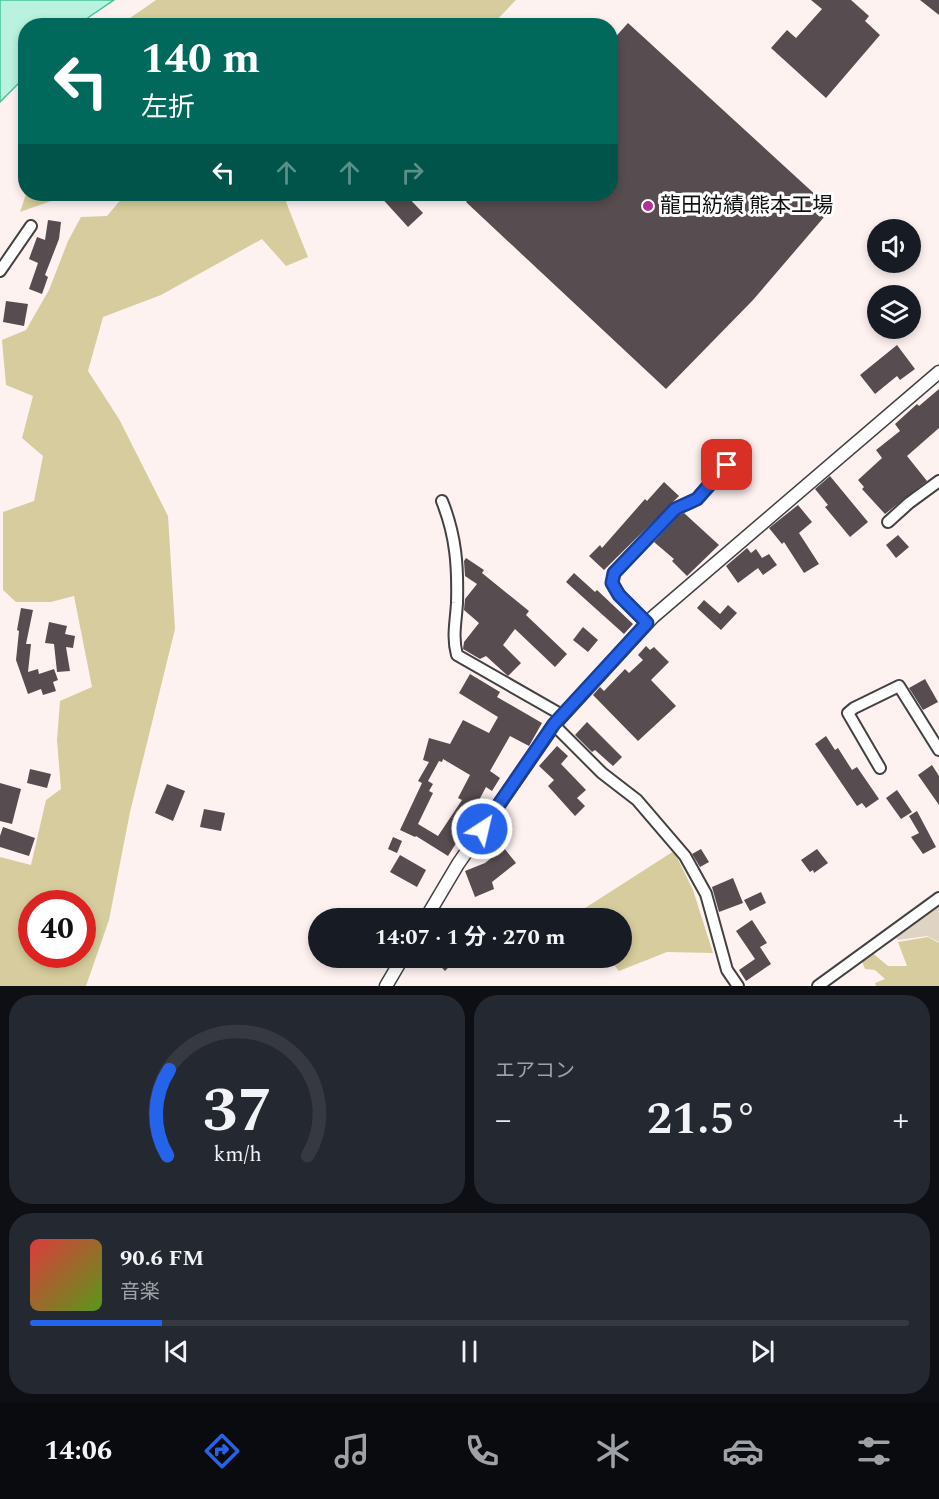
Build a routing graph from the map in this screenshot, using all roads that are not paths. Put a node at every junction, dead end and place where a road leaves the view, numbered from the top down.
1 (31, 226) dead end
2 (0, 271) edge
3 (939, 372) edge
4 (736, 452) dead end
5 (939, 481) edge
6 (442, 501) dead end
7 (888, 522) dead end
8 (647, 623) junction
9 (558, 720) junction
10 (939, 750) edge
11 (880, 768) dead end
12 (939, 898) edge
13 (432, 908) edge
14 (397, 968) edge
15 (387, 986) edge
16 (738, 986) edge
17 (818, 986) edge

1 - 2 street
3 - 8 street
4 - 8 street
5 - 7 street
6 - 9 street
8 - 9 street
9 - 13 street
9 - 16 street
10 - 11 street
12 - 17 street
14 - 15 street

